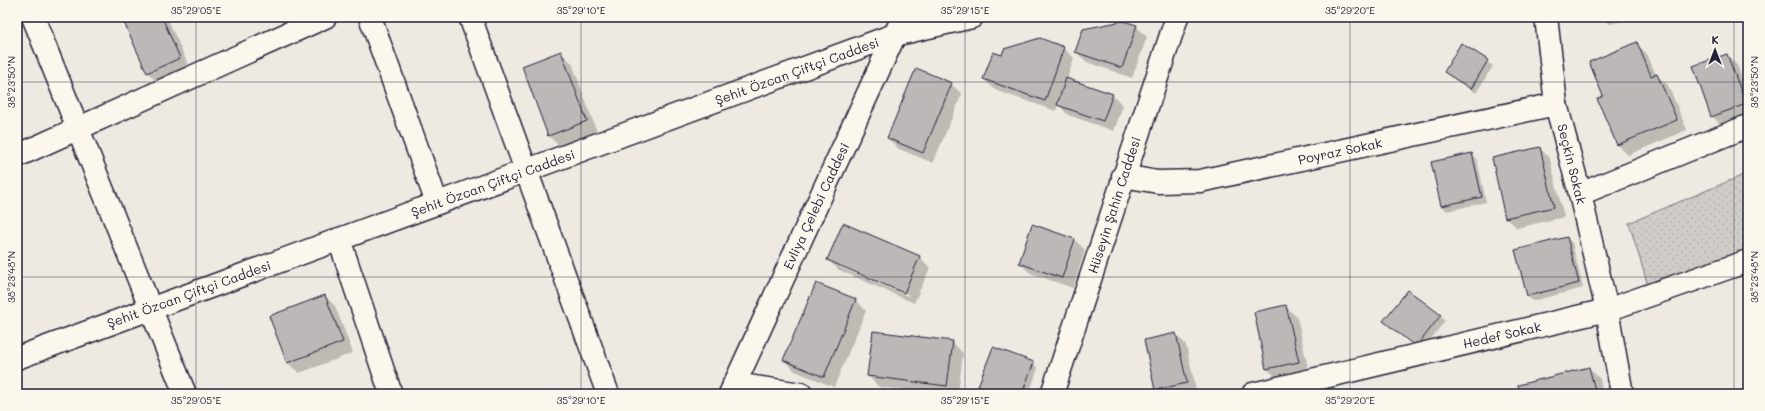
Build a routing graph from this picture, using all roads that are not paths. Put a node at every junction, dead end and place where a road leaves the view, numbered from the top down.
1 (33, 17) edge
2 (325, 17) edge
3 (370, 17) edge
4 (470, 17) edge
5 (972, 17) edge
6 (1176, 17) edge
7 (1546, 17) edge
8 (899, 26) edge
9 (1556, 104) junction
10 (1748, 126) edge
11 (78, 128) junction
12 (17, 156) edge
13 (526, 170) junction
14 (1123, 176) junction
15 (1580, 194) junction
16 (437, 203) junction
17 (339, 239) junction
18 (1748, 261) edge
19 (151, 309) junction
20 (1607, 310) junction
21 (17, 358) edge
22 (732, 389) edge
23 (186, 394) edge
24 (391, 394) edge
25 (608, 394) edge
26 (801, 394) edge
27 (1052, 394) edge
28 (1253, 394) edge
29 (1622, 394) edge

1 - 11 street
2 - 11 street
3 - 16 street
4 - 13 street
5 - 8 street, Şehit Özcan Çiftçi Caddesi
6 - 14 street, Hüseyin Şahin Caddesi
7 - 9 street, Seçkin Sokak
8 - 13 street, Şehit Özcan Çiftçi Caddesi
8 - 22 street, Evliya Çelebi Caddesi
9 - 14 street, Poyraz Sokak
9 - 15 street, Seçkin Sokak
10 - 15 street
11 - 12 street
11 - 19 street
13 - 16 street, Şehit Özcan Çiftçi Caddesi
13 - 25 street
14 - 27 street, Hüseyin Şahin Caddesi
15 - 20 street, Seçkin Sokak
16 - 17 street, Şehit Özcan Çiftçi Caddesi
17 - 19 street, Şehit Özcan Çiftçi Caddesi
17 - 24 street
18 - 20 street, Hedef Sokak
19 - 21 street, Şehit Özcan Çiftçi Caddesi
19 - 23 street
20 - 28 street, Hedef Sokak
20 - 29 street, Seçkin Sokak
22 - 26 street

